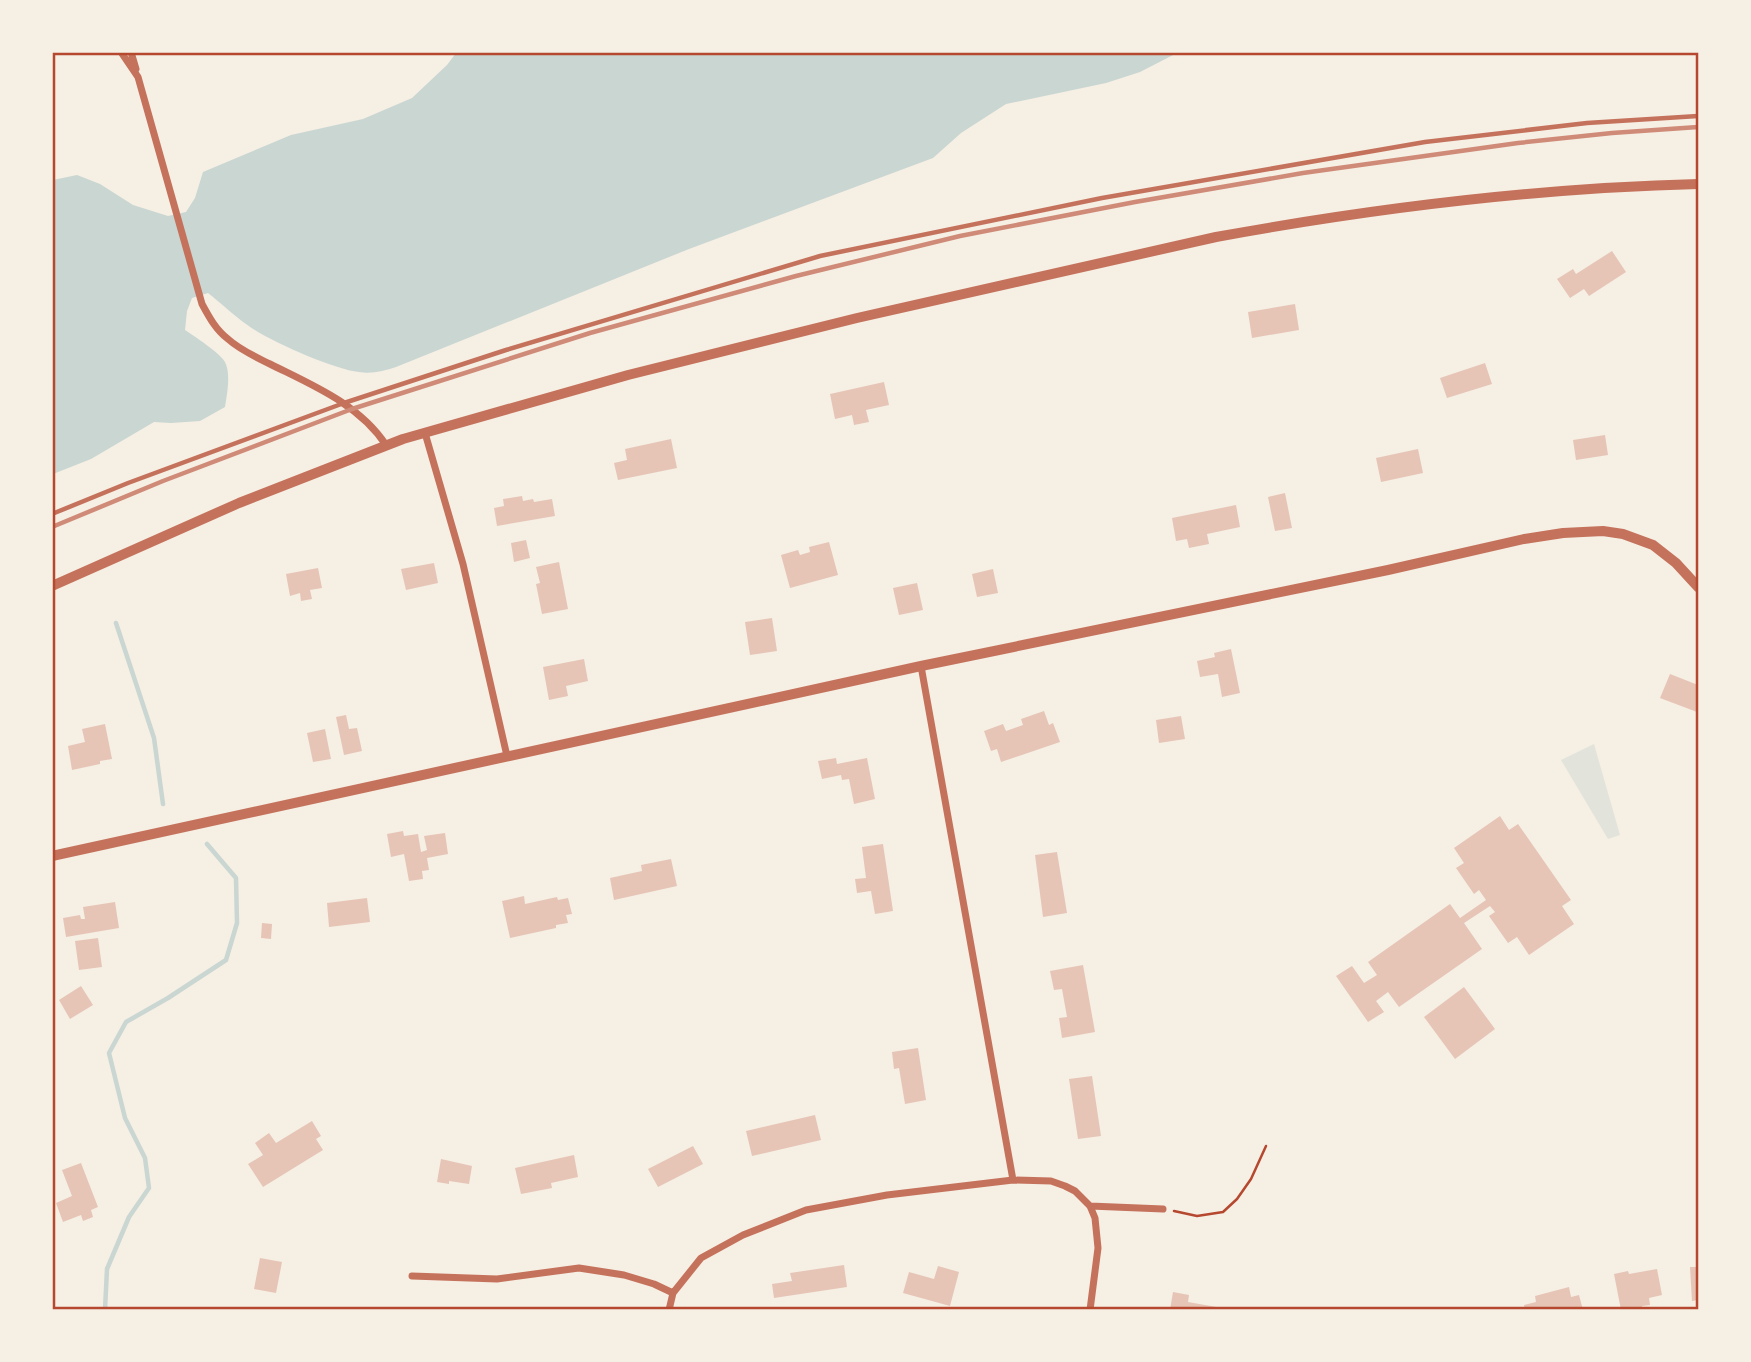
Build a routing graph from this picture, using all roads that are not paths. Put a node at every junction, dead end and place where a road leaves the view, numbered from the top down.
1 (121, 52) edge
2 (131, 52) edge
3 (138, 77) junction
4 (1699, 116) edge
5 (1699, 184) edge
6 (344, 403) junction
7 (425, 433) junction
8 (386, 445) junction
9 (52, 514) edge
10 (52, 586) edge
11 (1699, 587) edge
12 (921, 666) junction
13 (507, 756) junction
14 (52, 856) edge
15 (1013, 1180) junction
16 (1090, 1206) junction
17 (1163, 1209) road end
18 (412, 1276) dead end
19 (673, 1293) junction
20 (669, 1310) edge
21 (1090, 1310) edge

1 - 3 street
2 - 3 street
3 - 6 street
4 - 6 lane
5 - 7 street
6 - 8 street
6 - 9 lane
7 - 8 street
7 - 13 street
8 - 10 street
11 - 12 street
12 - 13 street
12 - 15 street
13 - 14 street
15 - 16 street
15 - 19 street
16 - 17 street
16 - 21 street
18 - 19 street
19 - 20 street

